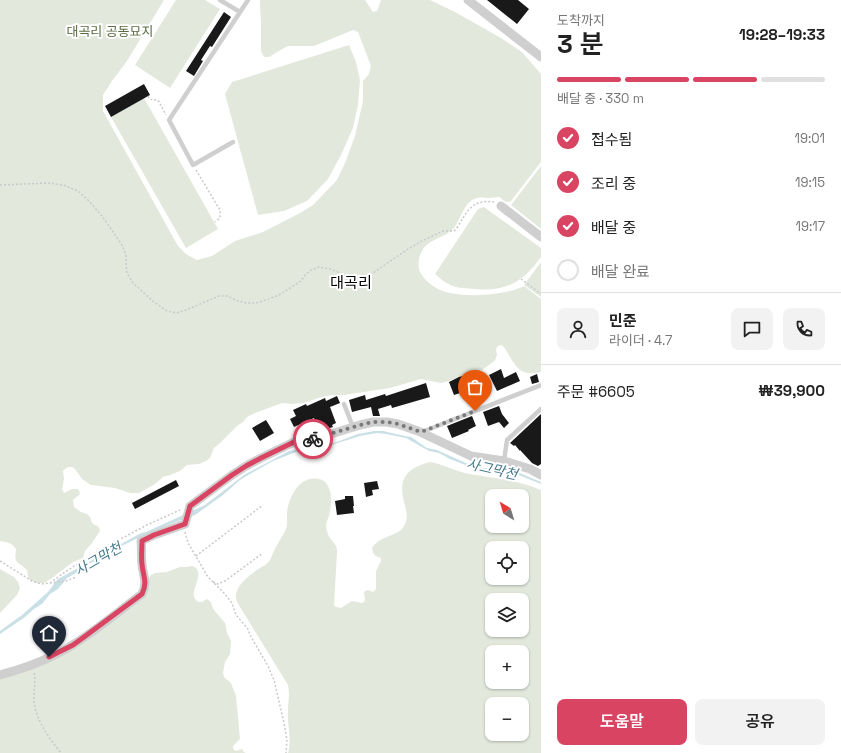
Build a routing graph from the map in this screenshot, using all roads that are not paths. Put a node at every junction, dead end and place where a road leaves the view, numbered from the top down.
1 (220, 0) edge
2 (248, 0) edge
3 (468, 0) edge
4 (240, 12) junction
5 (541, 57) edge
6 (233, 142) dead end
7 (501, 206) road end
8 (541, 236) edge
9 (541, 385) edge
10 (344, 404) dead end
11 (541, 409) edge
12 (353, 427) junction
13 (421, 432) junction
14 (504, 460) junction
15 (540, 473) edge
16 (0, 675) edge

1 - 4 lane
2 - 4 lane
3 - 5 street
4 - 6 lane
7 - 8 street
9 - 13 lane
10 - 12 lane
11 - 14 lane
12 - 13 street
12 - 16 street
13 - 14 street
14 - 15 street

